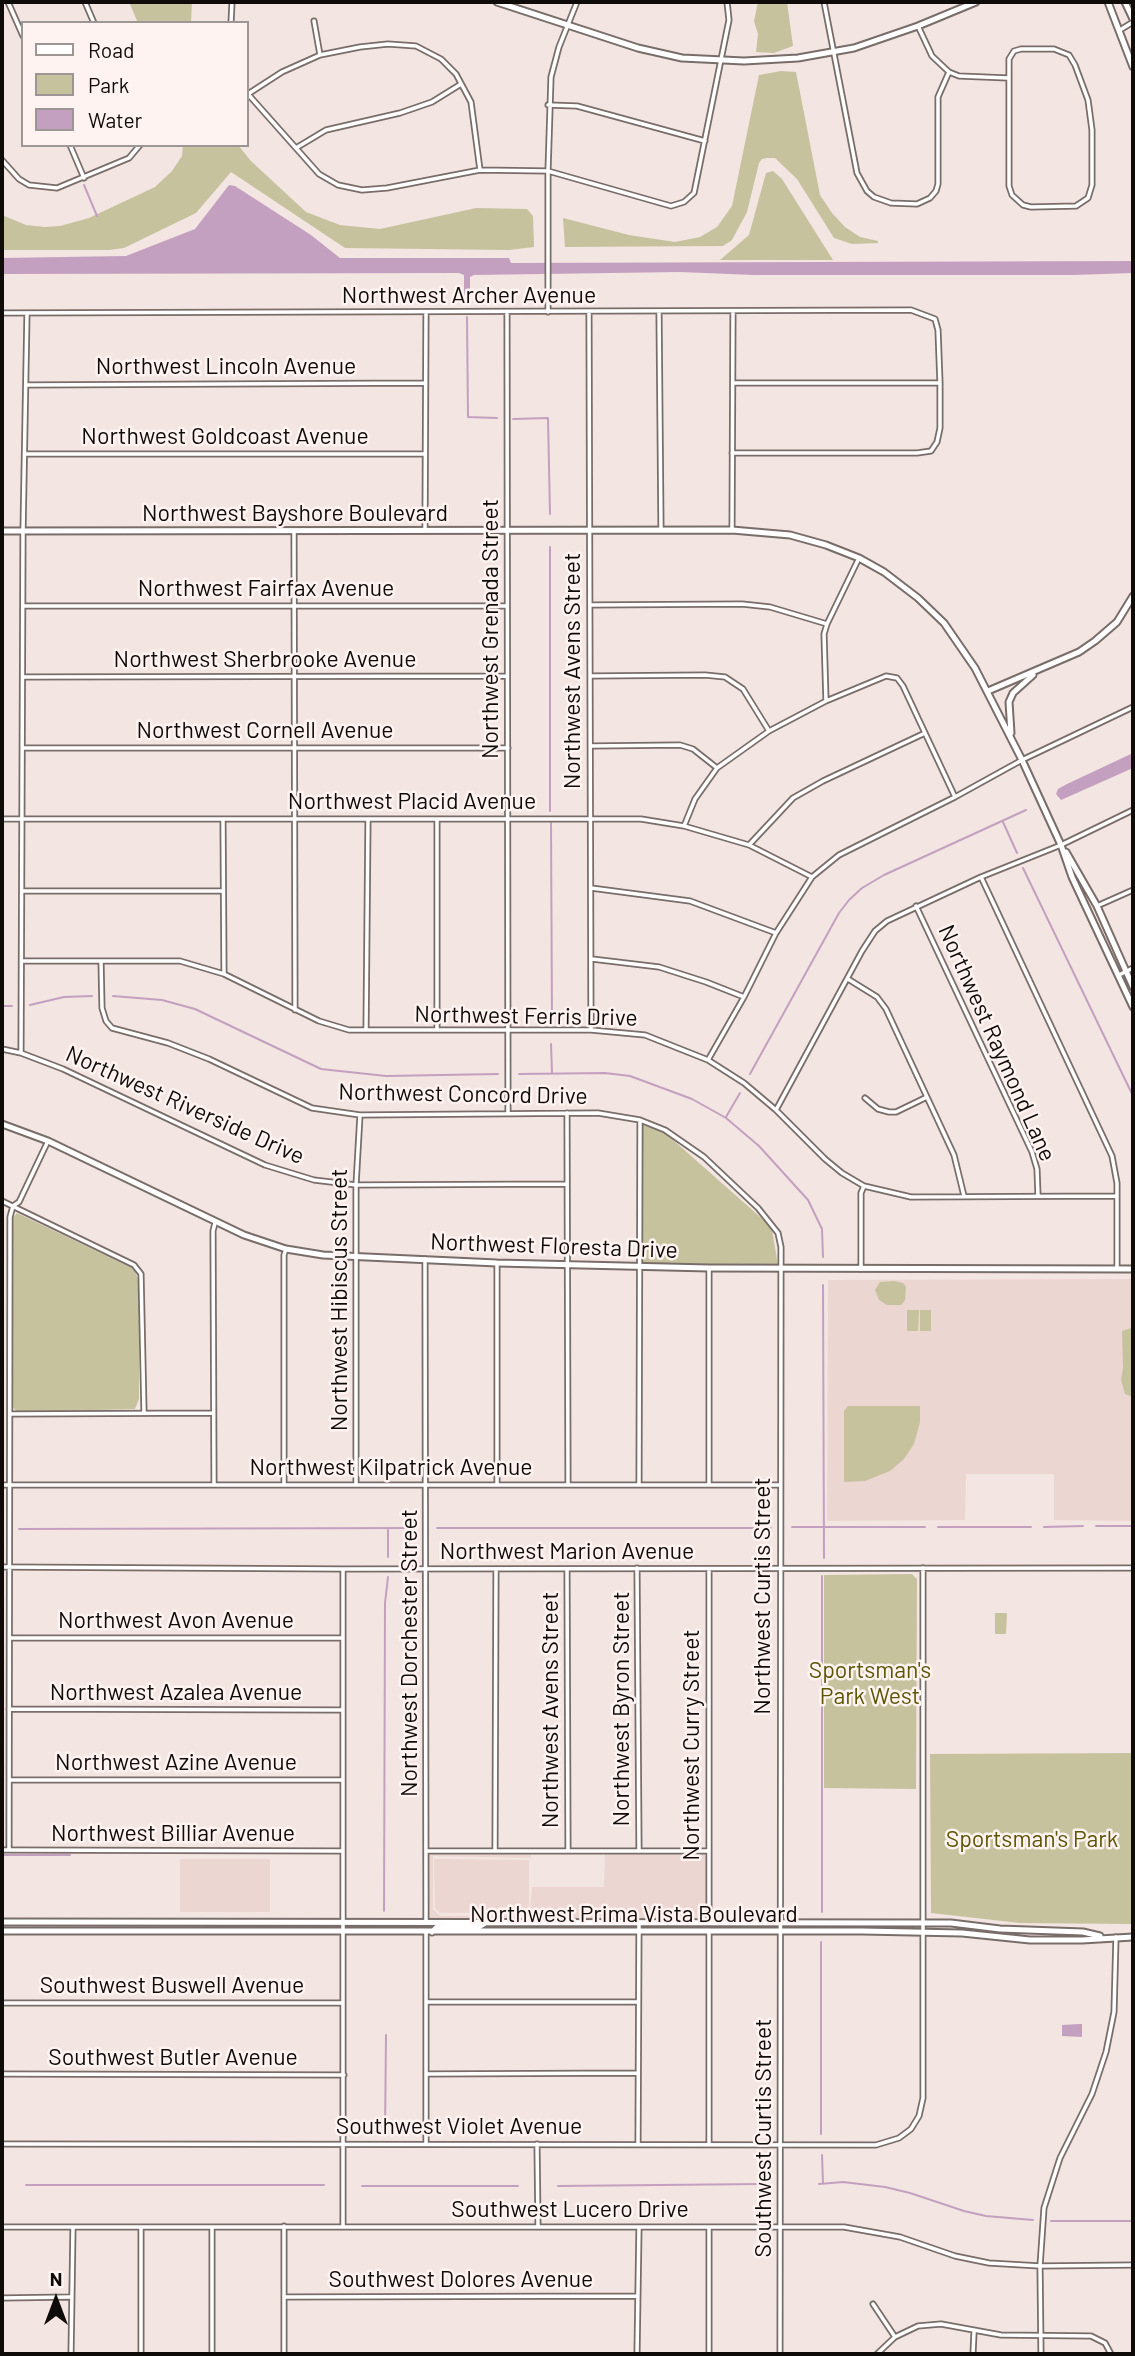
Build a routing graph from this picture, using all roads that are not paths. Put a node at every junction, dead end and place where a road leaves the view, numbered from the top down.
1 (8, 2) edge
2 (85, 2) edge
3 (232, 2) edge
4 (499, 2) edge
5 (577, 2) edge
6 (727, 2) edge
7 (824, 2) edge
8 (976, 2) edge
9 (1108, 2) edge
10 (1125, 2) edge
11 (1133, 20) edge
12 (93, 21) edge
13 (231, 21) edge
14 (314, 21) dead end
15 (568, 26) junction
16 (918, 26) junction
17 (1120, 30) junction
18 (21, 31) edge
19 (833, 52) junction
20 (320, 55) junction
21 (720, 61) junction
22 (1133, 67) edge
23 (949, 72) junction
24 (1009, 78) junction
25 (461, 85) junction
26 (248, 92) edge
27 (248, 94) edge
28 (548, 105) junction
29 (705, 141) junction
30 (71, 147) edge
31 (138, 147) edge
32 (296, 148) junction
33 (2, 160) edge
34 (480, 170) junction
35 (548, 171) junction
36 (85, 178) junction
37 (548, 312) junction
38 (659, 312) junction
39 (733, 312) junction
40 (2, 313) edge
41 (27, 313) junction
42 (426, 313) junction
43 (507, 313) junction
44 (590, 313) junction
45 (425, 383) junction
46 (733, 383) junction
47 (940, 383) junction
48 (26, 385) junction
49 (732, 453) junction
50 (25, 454) junction
51 (425, 454) junction
52 (661, 529) junction
53 (425, 530) junction
54 (508, 530) junction
55 (589, 530) junction
56 (732, 530) junction
57 (2, 531) edge
58 (23, 531) junction
59 (294, 531) junction
60 (859, 558) junction
61 (1133, 596) edge
62 (294, 605) junction
63 (590, 605) junction
64 (24, 606) junction
65 (507, 606) junction
66 (827, 624) junction
67 (1037, 671) junction
68 (507, 676) junction
69 (591, 676) junction
70 (23, 677) junction
71 (294, 677) junction
72 (988, 691) junction
73 (825, 701) junction
74 (1133, 708) edge
75 (769, 731) junction
76 (925, 733) junction
77 (1012, 739) junction
78 (591, 746) junction
79 (23, 748) junction
80 (295, 748) junction
81 (508, 748) junction
82 (1022, 760) junction
83 (717, 768) junction
84 (956, 797) junction
85 (1133, 810) edge
86 (508, 818) junction
87 (590, 818) junction
88 (2, 819) edge
89 (23, 819) junction
90 (296, 819) junction
91 (223, 820) junction
92 (368, 820) junction
93 (437, 820) junction
94 (684, 826) junction
95 (749, 845) junction
96 (1061, 845) junction
97 (812, 877) junction
98 (981, 877) junction
99 (591, 888) junction
100 (1133, 890) edge
101 (23, 891) junction
102 (223, 891) junction
103 (916, 906) junction
104 (1097, 906) junction
105 (776, 933) junction
106 (591, 959) junction
107 (23, 961) junction
108 (101, 961) junction
109 (1133, 968) edge
110 (1126, 971) junction
111 (224, 974) junction
112 (1119, 975) junction
113 (847, 978) junction
114 (1133, 987) edge
115 (744, 998) junction
116 (1133, 1007) edge
117 (295, 1010) junction
118 (366, 1030) junction
119 (437, 1030) junction
120 (508, 1030) junction
121 (591, 1030) junction
122 (2, 1049) edge
123 (22, 1053) junction
124 (708, 1060) junction
125 (927, 1097) junction
126 (865, 1098) dead end
127 (776, 1110) junction
128 (508, 1112) junction
129 (567, 1113) junction
130 (360, 1115) junction
131 (640, 1120) junction
132 (2, 1124) edge
133 (48, 1141) junction
134 (567, 1184) junction
135 (356, 1185) junction
136 (864, 1186) junction
137 (964, 1196) junction
138 (1038, 1196) junction
139 (1117, 1196) junction
140 (2, 1201) edge
141 (13, 1206) junction
142 (215, 1223) junction
143 (286, 1249) junction
144 (356, 1257) junction
145 (425, 1259) junction
146 (497, 1263) junction
147 (567, 1263) junction
148 (639, 1265) junction
149 (709, 1268) junction
150 (780, 1269) junction
151 (861, 1269) junction
152 (1117, 1269) junction
153 (1133, 1269) edge
154 (144, 1412) junction
155 (213, 1413) junction
156 (10, 1414) junction
157 (214, 1484) junction
158 (284, 1484) junction
159 (2, 1485) edge
160 (9, 1485) junction
161 (356, 1485) junction
162 (425, 1485) junction
163 (497, 1485) junction
164 (568, 1485) junction
165 (639, 1485) junction
166 (709, 1485) junction
167 (780, 1485) junction
168 (2, 1567) edge
169 (9, 1567) junction
170 (496, 1568) junction
171 (637, 1568) junction
172 (923, 1568) junction
173 (1133, 1568) edge
174 (343, 1569) junction
175 (425, 1569) junction
176 (567, 1569) junction
177 (709, 1569) junction
178 (780, 1569) junction
179 (9, 1638) junction
180 (343, 1638) junction
181 (9, 1709) junction
182 (343, 1710) junction
183 (9, 1780) junction
184 (343, 1780) junction
185 (2, 1850) edge
186 (9, 1850) junction
187 (495, 1850) junction
188 (639, 1850) junction
189 (343, 1851) junction
190 (427, 1851) junction
191 (568, 1851) junction
192 (708, 1851) junction
193 (344, 1921) junction
194 (426, 1921) junction
195 (709, 1921) junction
196 (2, 1922) edge
197 (487, 1922) junction
198 (639, 1922) junction
199 (780, 1922) junction
200 (923, 1922) junction
201 (2, 1931) edge
202 (344, 1931) junction
203 (429, 1932) junction
204 (639, 1932) junction
205 (709, 1932) junction
206 (780, 1932) junction
207 (923, 1932) junction
208 (1107, 1937) junction
209 (1115, 1937) junction
210 (1133, 1937) edge
211 (426, 2002) junction
212 (638, 2002) junction
213 (2, 2003) edge
214 (343, 2003) junction
215 (638, 2073) junction
216 (2, 2074) edge
217 (426, 2074) junction
218 (344, 2075) junction
219 (344, 2143) junction
220 (2, 2144) edge
221 (425, 2144) junction
222 (537, 2144) junction
223 (638, 2144) junction
224 (709, 2144) junction
225 (780, 2145) junction
226 (343, 2225) junction
227 (284, 2226) junction
228 (537, 2226) junction
229 (2, 2227) edge
230 (73, 2227) junction
231 (141, 2227) junction
232 (212, 2227) junction
233 (639, 2227) junction
234 (709, 2227) junction
235 (780, 2227) junction
236 (1133, 2265) edge
237 (1040, 2266) junction
238 (638, 2296) junction
239 (70, 2297) junction
240 (284, 2297) junction
241 (2, 2298) edge
242 (873, 2304) dead end
243 (974, 2332) junction
244 (1042, 2336) junction
245 (895, 2337) junction
246 (71, 2354) edge
247 (141, 2354) edge
248 (212, 2354) edge
249 (284, 2354) edge
250 (637, 2354) edge
251 (709, 2354) edge
252 (780, 2354) edge
253 (877, 2354) edge
254 (973, 2354) edge
255 (1041, 2354) edge
256 (1111, 2354) edge

1 - 18 street
2 - 12 street
3 - 13 street
4 - 15 main road
5 - 15 street
6 - 21 street
7 - 19 street
8 - 16 main road
9 - 17 main road
10 - 11 main road
11 - 17 street
14 - 20 street
15 - 21 main road
15 - 28 street
16 - 19 main road
16 - 23 street
17 - 22 main road
19 - 21 main road
19 - 23 street
20 - 25 street
20 - 26 street
21 - 29 street
23 - 24 street
24 - 24 street
25 - 32 street
25 - 34 street
27 - 32 street
28 - 29 street
28 - 35 street
29 - 35 street
30 - 36 street
31 - 36 street
32 - 34 street
33 - 36 street
34 - 35 street
35 - 37 street
37 - 43 street, Northwest Archer Avenue
37 - 44 street, Northwest Archer Avenue
38 - 39 street, Northwest Archer Avenue
38 - 44 street, Northwest Archer Avenue
38 - 52 street
39 - 46 street
39 - 47 street, Northwest Archer Avenue
40 - 41 street, Northwest Archer Avenue
41 - 42 street, Northwest Archer Avenue
41 - 48 street
42 - 43 street, Northwest Archer Avenue
42 - 45 street
43 - 54 street, Northwest Grenada Street
44 - 55 street, Northwest Avens Street
45 - 48 street, Northwest Lincoln Avenue
45 - 51 street
46 - 47 street
46 - 49 street
47 - 49 street
48 - 50 street
49 - 56 street
50 - 51 street, Northwest Goldcoast Avenue
50 - 58 street
51 - 53 street
52 - 55 main road, Northwest Bayshore Boulevard
52 - 56 main road, Northwest Bayshore Boulevard
53 - 54 main road, Northwest Bayshore Boulevard
53 - 59 main road, Northwest Bayshore Boulevard
54 - 55 main road, Northwest Bayshore Boulevard
54 - 65 street, Northwest Grenada Street
55 - 63 street, Northwest Avens Street
56 - 60 main road, Northwest Bayshore Boulevard
57 - 58 main road, Northwest Bayshore Boulevard
58 - 59 main road, Northwest Bayshore Boulevard
58 - 64 street
59 - 62 street
60 - 66 street
60 - 72 main road, Northwest Bayshore Boulevard
61 - 67 main road
62 - 64 street, Northwest Fairfax Avenue
62 - 65 street, Northwest Fairfax Avenue
62 - 71 street
63 - 66 street
63 - 69 street, Northwest Avens Street
64 - 70 street
65 - 68 street, Northwest Grenada Street
66 - 73 street
67 - 72 main road
67 - 77 main road
68 - 71 street, Northwest Sherbrooke Avenue
68 - 81 street, Northwest Grenada Street
69 - 75 street
69 - 78 street, Northwest Avens Street
70 - 71 street, Northwest Sherbrooke Avenue
70 - 79 street
71 - 80 street
72 - 77 main road, Northwest Bayshore Boulevard
73 - 75 street
73 - 76 street
74 - 82 street
75 - 83 street
76 - 84 street
76 - 95 street
77 - 82 main road, Northwest Bayshore Boulevard
78 - 83 street
78 - 87 street, Northwest Avens Street
79 - 80 street, Northwest Cornell Avenue
79 - 89 street
80 - 81 street, Northwest Cornell Avenue
80 - 90 street
81 - 86 street, Northwest Grenada Street
82 - 84 street
82 - 96 main road, Northwest Bayshore Boulevard
83 - 94 street
84 - 97 street
85 - 96 street
86 - 87 street, Northwest Placid Avenue
86 - 93 street, Northwest Placid Avenue
86 - 120 street, Northwest Grenada Street
87 - 94 street, Northwest Placid Avenue
87 - 99 street, Northwest Avens Street
88 - 89 street, Northwest Placid Avenue
89 - 91 street, Northwest Placid Avenue
89 - 101 street
90 - 91 street, Northwest Placid Avenue
90 - 92 street, Northwest Placid Avenue
90 - 117 street
91 - 102 street
92 - 93 street, Northwest Placid Avenue
92 - 118 street
93 - 119 street
94 - 95 street, Northwest Placid Avenue
95 - 97 street, Northwest Placid Avenue
96 - 98 street
96 - 104 main road
96 - 112 main road
97 - 105 street
98 - 103 street
98 - 139 street
99 - 105 street
99 - 106 street, Northwest Avens Street
100 - 104 street
101 - 102 street
101 - 107 street
102 - 111 street
103 - 113 street
103 - 138 street, Northwest Raymond Lane
104 - 110 main road
105 - 115 street
106 - 115 street
106 - 121 street, Northwest Avens Street
107 - 108 street, Northwest Ferris Drive
107 - 123 street
108 - 111 street, Northwest Ferris Drive
108 - 130 street, Northwest Concord Drive
109 - 110 street
110 - 112 street
110 - 114 main road
111 - 117 street, Northwest Ferris Drive
112 - 116 main road
113 - 125 street
113 - 127 street
115 - 124 street
117 - 118 street, Northwest Ferris Drive
118 - 119 street, Northwest Ferris Drive
119 - 120 street, Northwest Ferris Drive
120 - 121 street, Northwest Ferris Drive
120 - 128 street, Northwest Grenada Street
121 - 124 street, Northwest Ferris Drive
122 - 123 street, Northwest Riverside Drive
123 - 135 street, Northwest Riverside Drive
124 - 127 street, Northwest Ferris Drive
125 - 126 street
125 - 137 street
127 - 136 street, Northwest Ferris Drive
128 - 129 street, Northwest Concord Drive
128 - 130 street, Northwest Concord Drive
129 - 131 street, Northwest Concord Drive
129 - 134 street
130 - 135 street, Northwest Hibiscus Street
131 - 148 street
131 - 150 street, Northwest Concord Drive
132 - 133 main road, Northwest Floresta Drive
133 - 141 street
133 - 142 main road, Northwest Floresta Drive
134 - 135 street, Northwest Riverside Drive
134 - 147 street
135 - 144 street, Northwest Hibiscus Street
136 - 137 street, Northwest Ferris Drive
136 - 151 street
137 - 138 street, Northwest Ferris Drive
138 - 139 street, Northwest Ferris Drive
139 - 152 street
140 - 141 street
141 - 154 street
141 - 156 street
142 - 143 main road, Northwest Floresta Drive
142 - 155 street
143 - 144 main road, Northwest Floresta Drive
143 - 158 street
144 - 145 main road, Northwest Floresta Drive
144 - 161 street, Northwest Hibiscus Street
145 - 146 main road, Northwest Floresta Drive
145 - 162 street, Northwest Dorchester Street
146 - 147 main road, Northwest Floresta Drive
146 - 163 street
147 - 148 main road, Northwest Floresta Drive
147 - 164 street
148 - 149 main road, Northwest Floresta Drive
148 - 165 street
149 - 150 main road, Northwest Floresta Drive
149 - 166 street
150 - 151 main road, Northwest Floresta Drive
150 - 167 street, Northwest Curtis Street
151 - 152 main road, Northwest Floresta Drive
152 - 153 main road, Northwest Floresta Drive
154 - 155 street
154 - 156 street
155 - 157 street
156 - 160 street
157 - 158 street, Northwest Kilpatrick Avenue
157 - 160 street, Northwest Kilpatrick Avenue
158 - 161 street, Northwest Kilpatrick Avenue
159 - 160 street, Northwest Kilpatrick Avenue
160 - 169 street
161 - 162 street, Northwest Kilpatrick Avenue
162 - 163 street, Northwest Kilpatrick Avenue
162 - 175 street, Northwest Dorchester Street
163 - 164 street, Northwest Kilpatrick Avenue
164 - 165 street, Northwest Kilpatrick Avenue
165 - 166 street, Northwest Kilpatrick Avenue
166 - 167 street, Northwest Kilpatrick Avenue
167 - 178 street, Northwest Curtis Street
168 - 169 street, Northwest Marion Avenue
169 - 174 street, Northwest Marion Avenue
169 - 179 street
170 - 175 street, Northwest Marion Avenue
170 - 176 street, Northwest Marion Avenue
170 - 187 street
171 - 176 street, Northwest Marion Avenue
171 - 177 street, Northwest Marion Avenue
171 - 188 street, Northwest Byron Street
172 - 173 street, Northwest Marion Avenue
172 - 178 street, Northwest Marion Avenue
172 - 200 street
174 - 175 street, Northwest Marion Avenue
174 - 180 street
175 - 190 street, Northwest Dorchester Street
176 - 191 street, Northwest Avens Street
177 - 178 street, Northwest Marion Avenue
177 - 192 street, Northwest Curry Street
178 - 199 street, Northwest Curtis Street
179 - 180 street, Northwest Avon Avenue
179 - 181 street
180 - 182 street
181 - 182 street, Northwest Azalea Avenue
181 - 183 street
182 - 184 street
183 - 184 street, Northwest Azine Avenue
183 - 186 street
184 - 189 street
185 - 186 street, Northwest Billiar Avenue
186 - 189 street, Northwest Billiar Avenue
187 - 190 street
187 - 191 street
188 - 191 street
188 - 192 street
189 - 193 street
190 - 194 street, Northwest Dorchester Street
192 - 195 street, Northwest Curry Street
193 - 194 main road, Northwest Prima Vista Boulevard
193 - 196 main road, Northwest Prima Vista Boulevard
193 - 202 street
194 - 197 main road, Northwest Prima Vista Boulevard
195 - 198 main road, Northwest Prima Vista Boulevard
195 - 199 main road, Northwest Prima Vista Boulevard
197 - 198 main road, Northwest Prima Vista Boulevard
197 - 203 main road
198 - 204 street
199 - 200 main road, Northwest Prima Vista Boulevard
199 - 206 street, Southwest Curtis Street
200 - 207 street
200 - 208 main road, Northwest Prima Vista Boulevard
201 - 202 main road, Northwest Prima Vista Boulevard
202 - 203 main road, Northwest Prima Vista Boulevard
202 - 214 street
203 - 204 main road, Northwest Prima Vista Boulevard
203 - 211 street
204 - 205 main road, Northwest Prima Vista Boulevard
204 - 212 street
205 - 206 main road, Northwest Prima Vista Boulevard
205 - 224 street
206 - 207 main road, Northwest Prima Vista Boulevard
206 - 225 street, Southwest Curtis Street
207 - 208 main road, Northwest Prima Vista Boulevard
207 - 225 street, Southwest Violet Avenue
208 - 209 main road
209 - 210 main road
209 - 237 street
211 - 212 street
211 - 217 street
212 - 215 street
213 - 214 street, Southwest Buswell Avenue
214 - 218 street
215 - 217 street
215 - 223 street
216 - 218 street, Southwest Butler Avenue
217 - 221 street
218 - 219 street
219 - 220 street, Southwest Violet Avenue
219 - 221 street, Southwest Violet Avenue
219 - 226 street
221 - 222 street, Southwest Violet Avenue
222 - 223 street, Southwest Violet Avenue
222 - 228 street
223 - 224 street, Southwest Violet Avenue
224 - 225 street, Southwest Violet Avenue
225 - 235 street, Southwest Curtis Street
226 - 227 street, Southwest Lucero Drive
226 - 228 street, Southwest Lucero Drive
227 - 232 street, Southwest Lucero Drive
227 - 240 street
228 - 233 street, Southwest Lucero Drive
229 - 230 street, Southwest Lucero Drive
230 - 231 street, Southwest Lucero Drive
230 - 239 street
231 - 232 street, Southwest Lucero Drive
231 - 247 street
232 - 248 street
233 - 234 street, Southwest Lucero Drive
233 - 238 street
234 - 235 street, Southwest Lucero Drive
234 - 251 street
235 - 237 street, Southwest Lucero Drive
235 - 252 street, Southwest Curtis Street
236 - 237 street, Southwest Lucero Drive
237 - 244 street
238 - 240 street, Southwest Dolores Avenue
238 - 250 street
239 - 241 street
239 - 246 street
240 - 249 street
242 - 245 street
243 - 244 street
243 - 245 street
243 - 254 street
244 - 255 street
244 - 256 street
245 - 253 street

